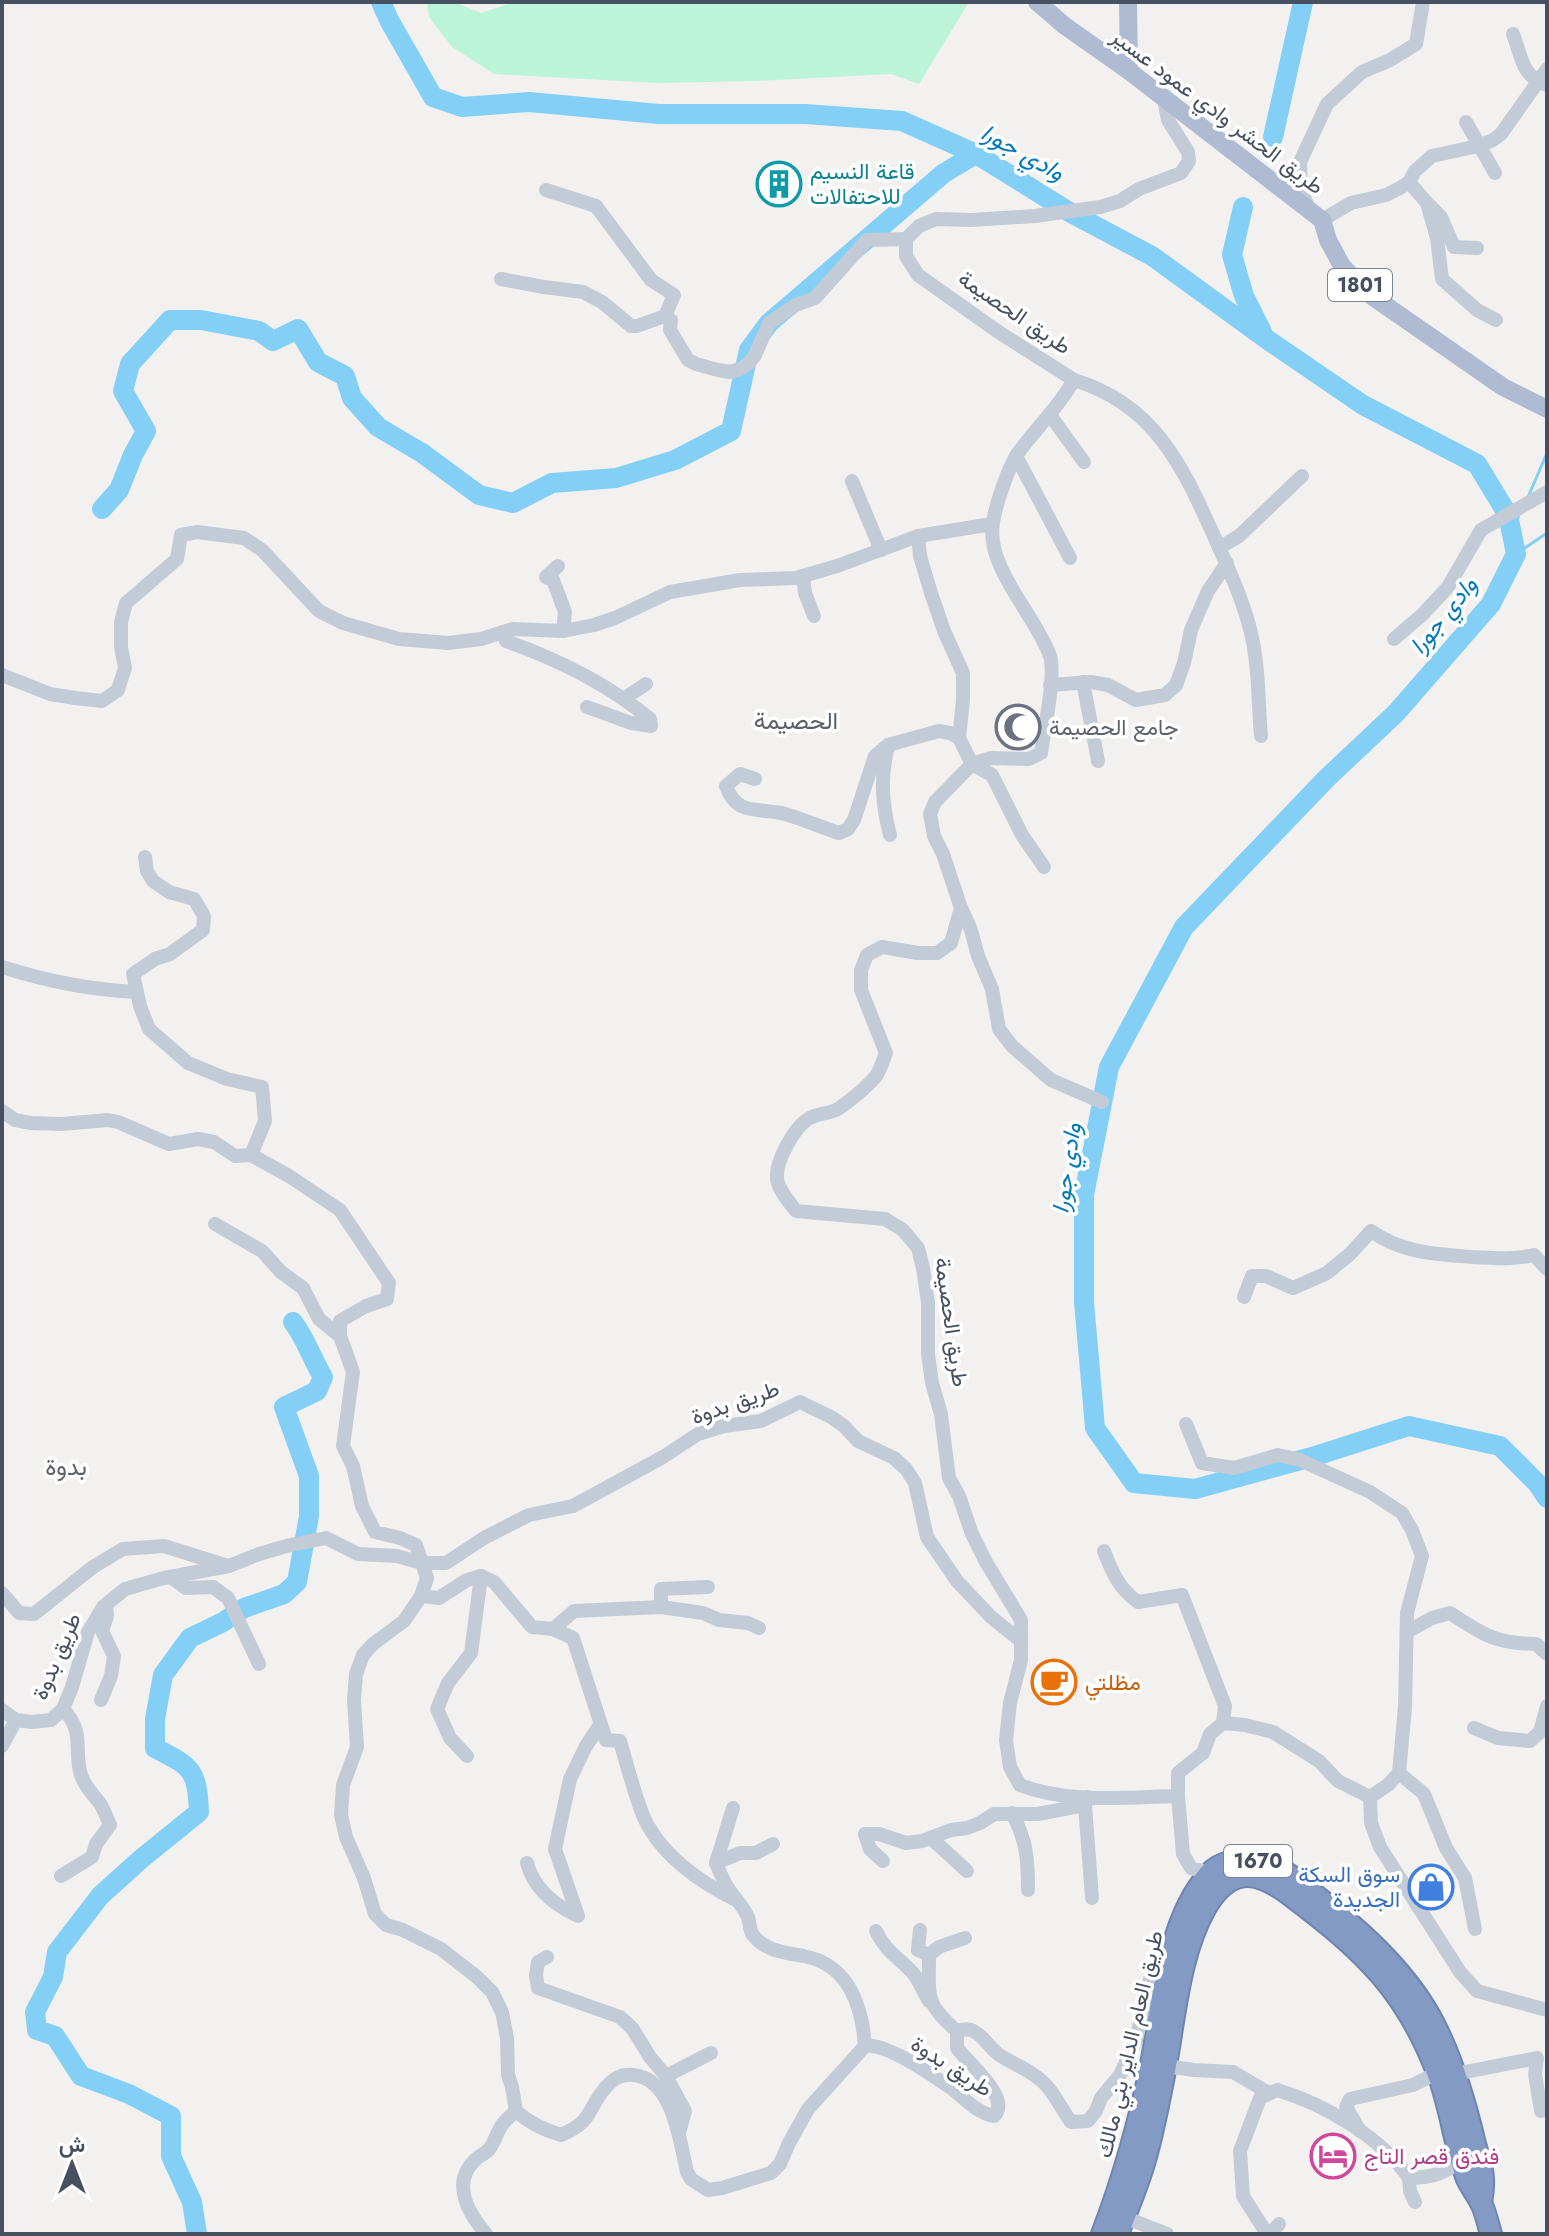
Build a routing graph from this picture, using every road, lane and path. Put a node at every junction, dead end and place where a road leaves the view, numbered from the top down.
1 (1037, 2) edge
2 (1128, 2) edge
3 (1423, 2) edge
4 (1513, 34) dead end
5 (1547, 69) edge
6 (1129, 71) junction
7 (1542, 83) edge
8 (1164, 99) junction
9 (1466, 122) dead end
10 (1478, 146) junction
11 (1495, 173) dead end
12 (1409, 182) junction
13 (546, 190) dead end
14 (1427, 203) junction
15 (1315, 214) junction
16 (906, 239) junction
17 (1477, 248) dead end
18 (501, 279) dead end
19 (665, 316) junction
20 (1496, 320) dead end
21 (1074, 380) junction
22 (1547, 409) edge
23 (1050, 415) junction
24 (1016, 456) junction
25 (1084, 462) dead end
26 (1302, 476) dead end
27 (852, 481) dead end
28 (1547, 492) edge
29 (992, 524) junction
30 (918, 536) junction
31 (1219, 548) junction
32 (881, 550) junction
33 (1070, 558) dead end
34 (1227, 563) junction
35 (558, 566) dead end
36 (803, 576) junction
37 (814, 616) dead end
38 (563, 631) junction
39 (503, 632) junction
40 (1394, 639) dead end
41 (2, 675) edge
42 (1083, 682) junction
43 (646, 684) dead end
44 (1050, 685) junction
45 (625, 698) junction
46 (587, 707) dead end
47 (1261, 736) dead end
48 (959, 738) junction
49 (888, 745) junction
50 (1098, 761) dead end
51 (972, 764) junction
52 (755, 779) dead end
53 (890, 835) dead end
54 (145, 857) dead end
55 (1044, 867) dead end
56 (961, 908) junction
57 (2, 967) edge
58 (137, 992) junction
59 (1102, 1102) dead end
60 (2, 1111) edge
61 (251, 1155) junction
62 (215, 1224) dead end
63 (1547, 1269) edge
64 (1244, 1297) dead end
65 (340, 1336) junction
66 (1186, 1424) dead end
67 (1104, 1551) dead end
68 (422, 1563) junction
69 (229, 1566) junction
70 (481, 1576) junction
71 (171, 1577) junction
72 (708, 1587) dead end
73 (2, 1593) edge
74 (421, 1596) junction
75 (106, 1604) junction
76 (661, 1607) junction
77 (759, 1628) dead end
78 (553, 1629) junction
79 (1407, 1632) junction
80 (1021, 1641) junction
81 (1547, 1654) edge
82 (259, 1664) dead end
83 (101, 1700) dead end
84 (1547, 1706) edge
85 (63, 1709) junction
86 (2, 1710) edge
87 (16, 1720) junction
88 (1223, 1723) junction
89 (600, 1725) junction
90 (1474, 1728) dead end
91 (2, 1746) edge
92 (467, 1756) dead end
93 (1399, 1773) junction
94 (1178, 1796) junction
95 (1370, 1797) junction
96 (1086, 1801) junction
97 (733, 1808) dead end
98 (1012, 1813) junction
99 (931, 1838) junction
100 (773, 1844) dead end
101 (883, 1861) dead end
102 (527, 1863) dead end
103 (716, 1863) junction
104 (967, 1871) dead end
105 (61, 1876) dead end
106 (1217, 1878) junction
107 (1028, 1890) dead end
108 (1092, 1898) dead end
109 (736, 1900) junction
110 (1475, 1929) dead end
111 (920, 1930) dead end
112 (876, 1931) dead end
113 (1175, 1937) junction
114 (965, 1938) dead end
115 (929, 1955) junction
116 (547, 1957) dead end
117 (931, 2005) junction
118 (1547, 2010) edge
119 (957, 2031) junction
120 (865, 2046) junction
121 (711, 2053) dead end
122 (1165, 2066) junction
123 (1446, 2074) junction
124 (666, 2076) junction
125 (1269, 2093) junction
126 (516, 2111) junction
127 (1541, 2111) dead end
128 (1361, 2132) junction
129 (678, 2134) junction
130 (1462, 2160) junction
131 (1409, 2178) junction
132 (1415, 2202) dead end
133 (1481, 2203) junction
134 (1121, 2226) edge
135 (1272, 2231) edge
136 (486, 2234) edge
137 (1102, 2234) edge
138 (1167, 2234) edge
139 (1491, 2234) edge

1 - 6 main road, طريق الحشر وادي عمود عسير
2 - 6 main road
3 - 15 street
4 - 7 street
5 - 7 street
6 - 8 main road, طريق الحشر وادي عمود عسير
7 - 10 street
8 - 15 main road, طريق الحشر وادي عمود عسير
8 - 16 street
9 - 10 street
10 - 11 street
10 - 12 street
12 - 14 street
12 - 15 street
13 - 19 street
14 - 17 street
14 - 20 street
15 - 22 main road, طريق الحشر وادي عمود عسير / 1801
16 - 19 street
16 - 21 street, طريق الحصيمة
18 - 19 street
21 - 23 street, طريق الحصيمة
21 - 31 street
23 - 24 street, طريق الحصيمة
23 - 25 street
24 - 29 street, طريق الحصيمة
24 - 33 street
26 - 31 street
27 - 32 street
28 - 40 street
29 - 30 street
29 - 44 street
30 - 32 street
30 - 48 street
31 - 34 street
32 - 36 street
34 - 42 street
34 - 47 street
35 - 38 street
36 - 37 street
36 - 38 street
38 - 39 street
39 - 41 street
39 - 45 street
42 - 44 street
42 - 50 street
43 - 45 street
44 - 51 street
45 - 46 street
48 - 49 street
48 - 51 street
49 - 52 street
49 - 53 street
51 - 55 street
51 - 56 street
54 - 58 street
56 - 59 street
56 - 80 street, طريق الحصيمة
57 - 58 street
58 - 61 street
60 - 61 street
61 - 65 street
62 - 65 street
63 - 64 street
65 - 68 street
66 - 79 street
67 - 88 street
68 - 69 street, طريق بدوة
68 - 74 street
68 - 80 street, طريق بدوة
69 - 71 street, طريق بدوة
69 - 73 street
70 - 74 street
70 - 78 street
70 - 92 street
71 - 75 street, طريق بدوة
71 - 82 street
72 - 76 street
74 - 126 street
75 - 83 street
75 - 85 street, طريق بدوة
76 - 77 street
76 - 78 street
78 - 89 street
79 - 81 street
79 - 93 street
80 - 96 street, طريق الحصيمة
84 - 90 street
85 - 87 street, طريق بدوة
85 - 105 street
86 - 87 street, طريق بدوة
87 - 91 street
88 - 94 street
88 - 95 street
89 - 102 street
89 - 109 street
93 - 95 street
93 - 110 street
94 - 96 street, طريق الحصيمة
94 - 106 street
95 - 118 street
96 - 98 street
96 - 108 street
97 - 103 street
98 - 99 street
98 - 107 street
99 - 101 street
99 - 104 street
100 - 103 street
103 - 109 street
106 - 113 highway, طريق العام الداير بني مالك / 1670
106 - 122 highway, طريق العام الداير بني مالك / 1670
106 - 123 highway, 1670
109 - 120 street
111 - 115 street
112 - 117 street
113 - 119 street, طريق بدوة
113 - 137 highway, طريق العام الداير بني مالك / 1670
114 - 115 street
115 - 117 street
116 - 124 street
117 - 119 street
119 - 120 street, طريق بدوة
120 - 129 street
121 - 124 street
122 - 125 street
122 - 134 highway, طريق العام الداير بني مالك / 1670
123 - 127 street
123 - 128 street
123 - 130 highway, 1670
123 - 133 highway, 1670
124 - 129 street
125 - 128 street
125 - 135 street
126 - 129 street
126 - 136 street
128 - 131 street
130 - 131 street
130 - 133 highway, 1670
131 - 132 street
133 - 139 highway
134 - 138 street

